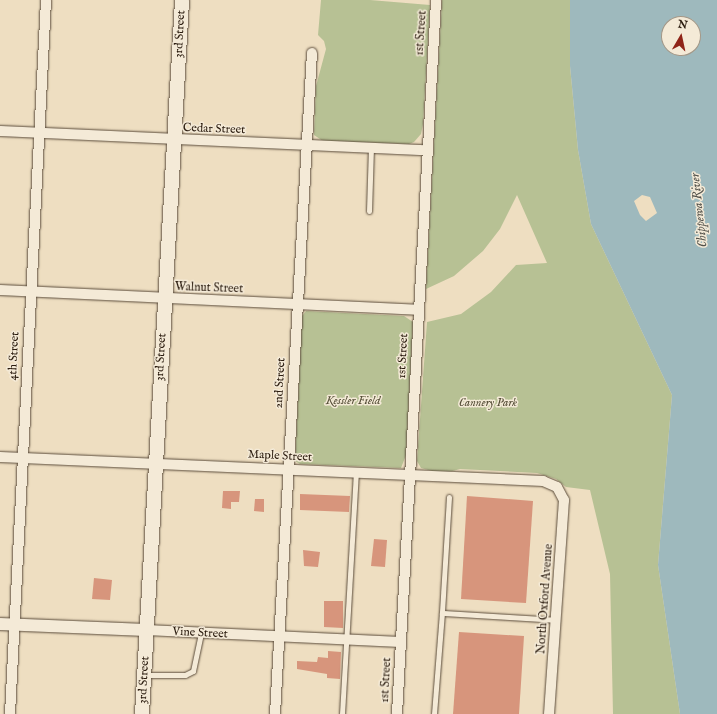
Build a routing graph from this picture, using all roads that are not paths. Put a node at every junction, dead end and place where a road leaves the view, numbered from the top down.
1 (46, 0) edge
2 (182, 0) edge
3 (436, 0) edge
4 (312, 53) dead end
5 (0, 131) edge
6 (38, 133) junction
7 (174, 140) junction
8 (306, 145) junction
9 (371, 148) junction
10 (426, 150) junction
11 (370, 211) dead end
12 (0, 290) edge
13 (31, 292) junction
14 (165, 299) junction
15 (298, 305) junction
16 (418, 310) junction
17 (0, 457) edge
18 (21, 457) junction
19 (155, 463) junction
20 (288, 470) junction
21 (356, 474) junction
22 (411, 475) junction
23 (557, 487) joint
24 (449, 497) dead end
25 (442, 613) junction
26 (557, 620) junction
27 (0, 624) edge
28 (14, 624) junction
29 (146, 630) junction
30 (200, 633) junction
31 (279, 637) junction
32 (345, 641) junction
33 (401, 642) junction
34 (144, 675) junction
35 (10, 714) edge
36 (142, 714) edge
37 (275, 714) edge
38 (342, 714) edge
39 (397, 714) edge
40 (434, 714) edge
41 (549, 714) edge

1 - 6 street, 4th Street
2 - 7 main road, 3rd Street
3 - 10 street, 1st Street
4 - 8 street, 2nd Street
5 - 6 street, Cedar Street
6 - 7 street, Cedar Street
6 - 13 street, 4th Street
7 - 8 street, Cedar Street
7 - 14 main road, 3rd Street
8 - 9 street, Cedar Street
8 - 15 street, 2nd Street
9 - 10 street, Cedar Street
9 - 11 lane
10 - 16 street, 1st Street
12 - 13 street, Walnut Street
13 - 14 street, Walnut Street
13 - 18 street, 4th Street
14 - 15 street, Walnut Street
14 - 19 main road, 3rd Street
15 - 16 street, Walnut Street
15 - 20 street, 2nd Street
16 - 22 street, 1st Street
17 - 18 street, Maple Street
18 - 19 street, Maple Street
18 - 28 street, 4th Street
19 - 20 street, Maple Street
19 - 29 main road, 3rd Street
20 - 21 street, Maple Street
20 - 31 street, 2nd Street
21 - 22 street, Maple Street
21 - 32 lane
22 - 23 street, Maple Street
22 - 33 street, 1st Street
23 - 26 street, North Oxford Avenue
24 - 25 lane
25 - 26 lane
25 - 40 lane
26 - 41 street, North Oxford Avenue
27 - 28 street, Vine Street
28 - 29 street, Vine Street
28 - 35 street, 4th Street
29 - 30 street, Vine Street
29 - 34 main road, 3rd Street
30 - 31 street, Vine Street
30 - 34 lane
31 - 32 street, Vine Street
31 - 37 street, 2nd Street
32 - 33 street, Vine Street
32 - 38 lane
33 - 39 street, 1st Street
34 - 36 main road, 3rd Street

